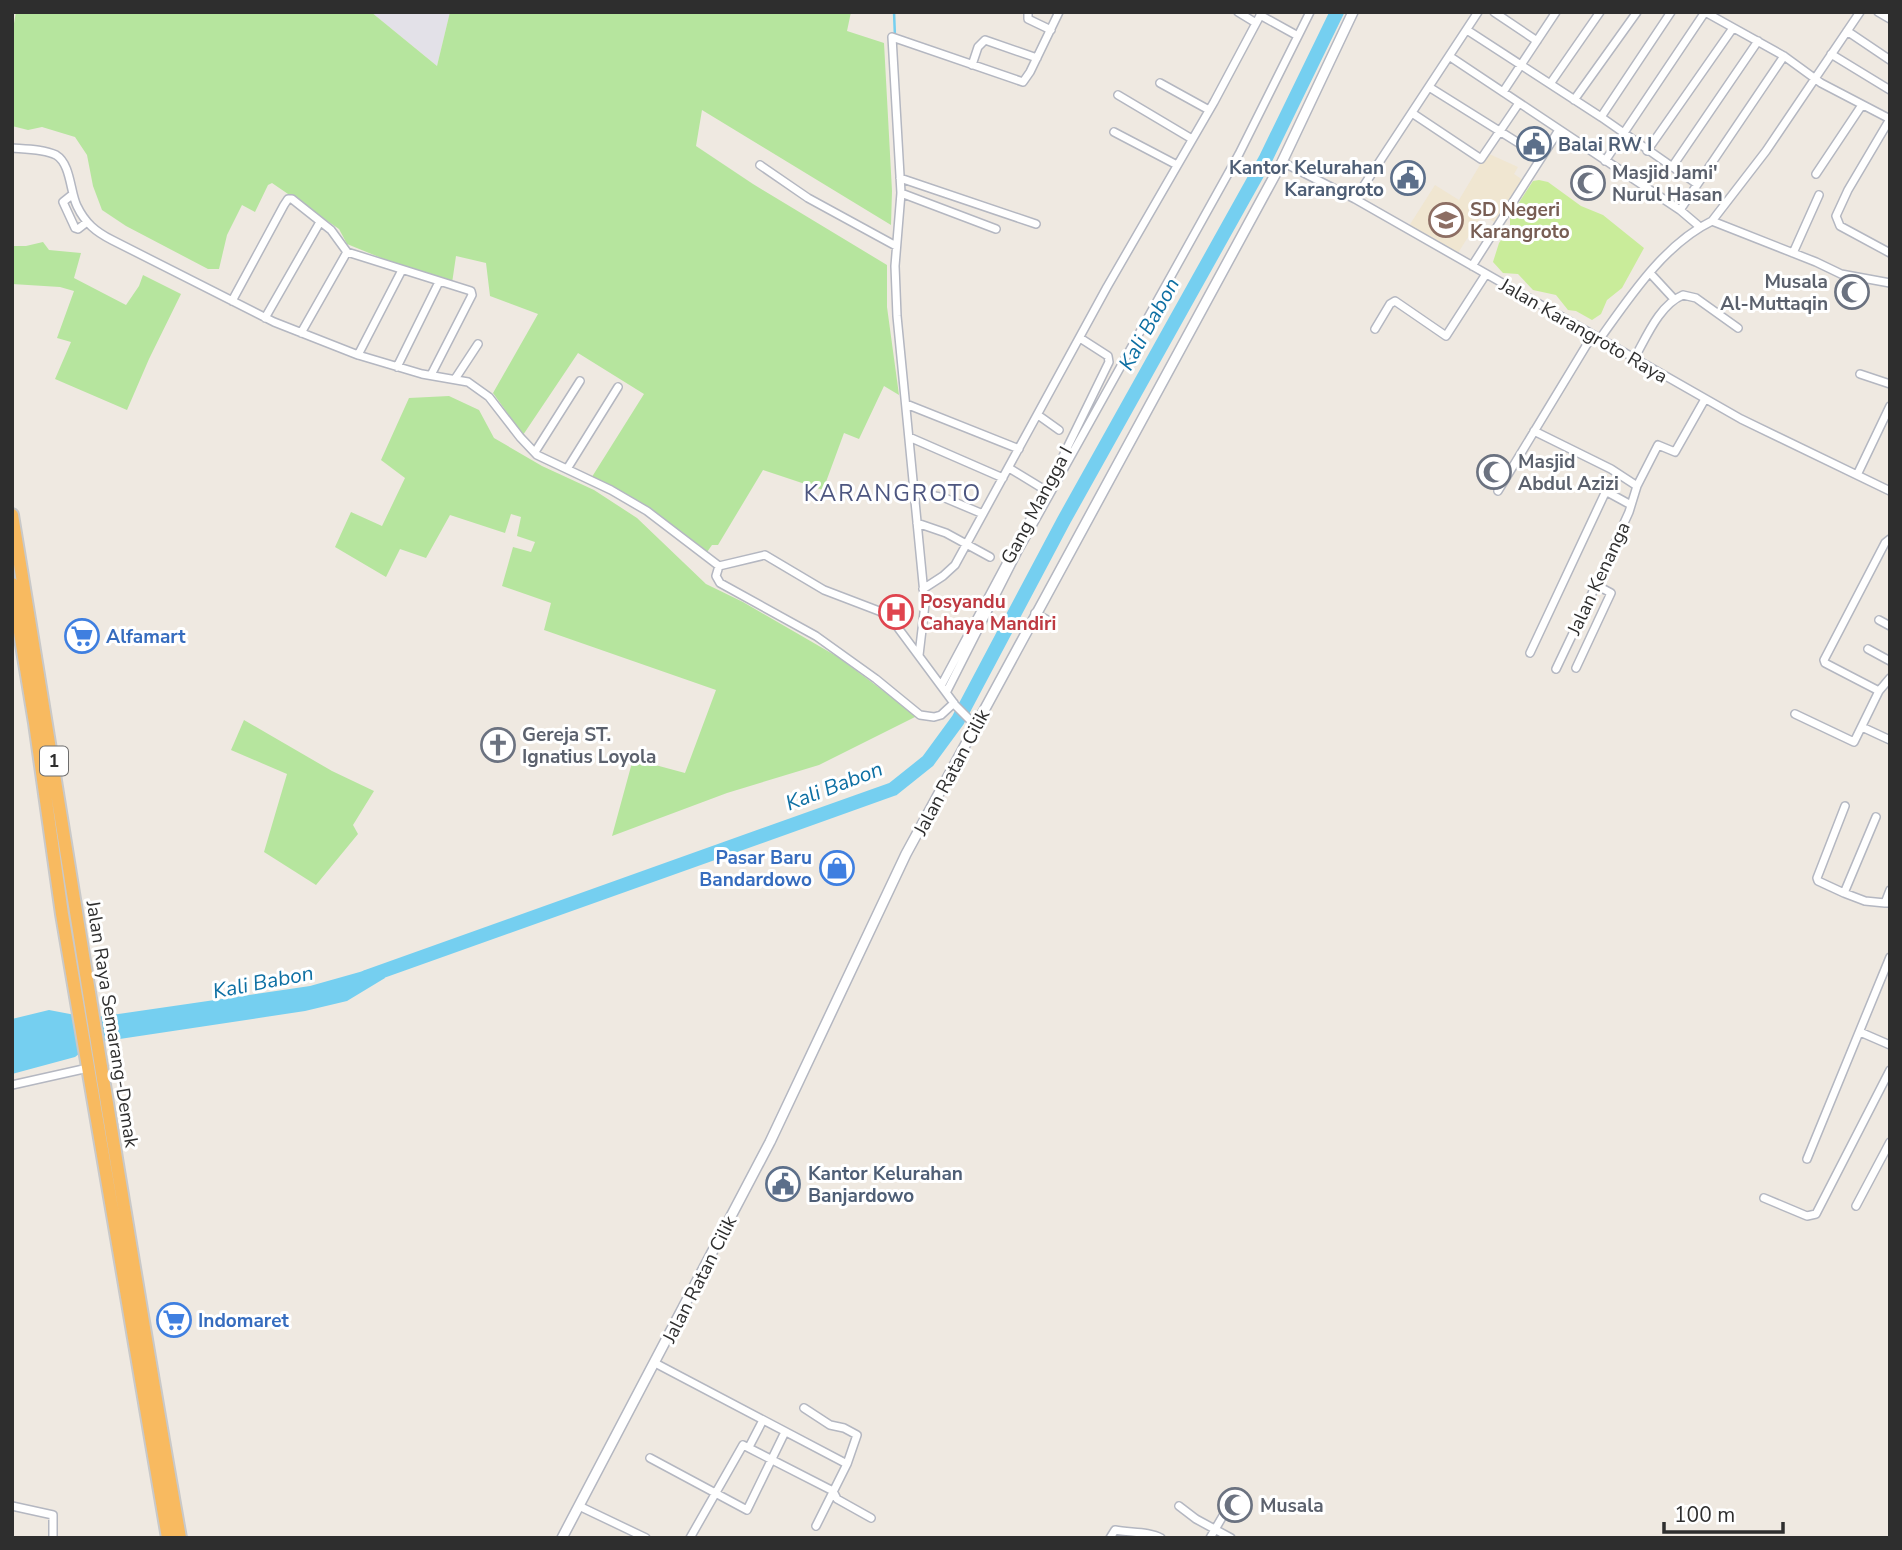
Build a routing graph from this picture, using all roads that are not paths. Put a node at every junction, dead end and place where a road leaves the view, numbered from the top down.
1 (1028, 12) edge
2 (1059, 12) edge
3 (1238, 12) edge
4 (1310, 12) edge
5 (1353, 12) edge
6 (1478, 12) edge
7 (1494, 12) edge
8 (1600, 12) edge
9 (1636, 12) edge
10 (1671, 12) edge
11 (1705, 12) edge
12 (1860, 12) edge
13 (1878, 12) edge
14 (1554, 13) edge
15 (1261, 14) edge
16 (1890, 19) edge
17 (1256, 23) junction
18 (1733, 28) junction
19 (1051, 30) junction
20 (1467, 30) junction
21 (1847, 32) junction
22 (1298, 36) junction
23 (1537, 41) junction
24 (1758, 41) junction
25 (1831, 54) junction
26 (1449, 56) junction
27 (1784, 57) junction
28 (1037, 58) junction
29 (1890, 60) edge
30 (972, 65) junction
31 (1520, 66) junction
32 (1815, 80) junction
33 (1160, 83) dead end
34 (1550, 84) junction
35 (1429, 87) junction
36 (1890, 90) edge
37 (1503, 92) junction
38 (1118, 95) dead end
39 (1574, 100) junction
40 (1519, 103) junction
41 (1862, 105) junction
42 (1209, 110) junction
43 (1412, 113) junction
44 (1601, 117) junction
45 (1890, 119) edge
46 (1559, 130) junction
47 (1115, 132) dead end
48 (1500, 132) junction
49 (1625, 134) junction
50 (1192, 139) junction
51 (12, 148) edge
52 (1647, 151) junction
53 (1541, 157) junction
54 (1605, 161) junction
55 (1282, 162) junction
56 (760, 165) dead end
57 (1178, 165) junction
58 (1672, 167) junction
59 (900, 173) junction
60 (1816, 174) dead end
61 (1697, 184) junction
62 (73, 194) junction
63 (901, 194) junction
64 (1819, 195) dead end
65 (1355, 199) junction
66 (1680, 210) junction
67 (1712, 221) junction
68 (87, 222) junction
69 (320, 222) junction
70 (1036, 224) dead end
71 (1700, 227) junction
72 (996, 229) dead end
73 (891, 244) junction
74 (347, 252) junction
75 (1793, 253) junction
76 (1890, 253) edge
77 (1472, 266) junction
78 (402, 270) junction
79 (1650, 273) junction
80 (1486, 274) junction
81 (439, 282) junction
82 (1890, 283) edge
83 (1674, 299) junction
84 (232, 301) junction
85 (265, 318) junction
86 (1738, 328) dead end
87 (1375, 329) dead end
88 (301, 333) junction
89 (1080, 338) junction
90 (1596, 338) junction
91 (478, 344) dead end
92 (358, 355) junction
93 (1634, 359) junction
94 (397, 367) junction
95 (1860, 374) dead end
96 (431, 375) junction
97 (455, 379) junction
98 (580, 381) dead end
99 (1890, 384) edge
100 (618, 387) dead end
101 (1705, 398) junction
102 (906, 404) junction
103 (1890, 406) edge
104 (1038, 415) junction
105 (1059, 430) dead end
106 (1534, 431) junction
107 (909, 437) junction
108 (1020, 449) junction
109 (535, 452) junction
110 (1009, 468) junction
111 (567, 469) junction
112 (1857, 474) junction
113 (1003, 478) junction
114 (1637, 486) junction
115 (1498, 491) dead end
116 (1890, 491) edge
117 (914, 492) junction
118 (1048, 492) junction
119 (1631, 505) junction
120 (984, 514) junction
121 (12, 515) edge
122 (917, 523) junction
123 (1890, 539) edge
124 (967, 544) junction
125 (990, 557) dead end
126 (719, 566) junction
127 (12, 584) edge
128 (1596, 585) junction
129 (923, 589) junction
130 (1037, 614) junction
131 (1879, 620) dead end
132 (1050, 622) dead end
133 (1890, 626) edge
134 (1868, 649) dead end
135 (1530, 653) dead end
136 (919, 655) junction
137 (1890, 661) edge
138 (1576, 668) dead end
139 (1556, 669) dead end
140 (1890, 678) edge
141 (944, 687) junction
142 (1880, 691) junction
143 (955, 704) junction
144 (1795, 714) dead end
145 (973, 723) junction
146 (1862, 727) junction
147 (1890, 740) edge
148 (1845, 806) dead end
149 (1876, 817) dead end
150 (1890, 890) edge
151 (1844, 893) junction
152 (1887, 903) edge
153 (1890, 957) edge
154 (85, 1009) junction
155 (1860, 1032) junction
156 (1890, 1045) edge
157 (91, 1059) junction
158 (1890, 1070) edge
159 (12, 1085) edge
160 (1890, 1142) edge
161 (1807, 1159) dead end
162 (1764, 1198) dead end
163 (1856, 1206) dead end
164 (655, 1363) junction
165 (804, 1408) dead end
166 (763, 1420) junction
167 (785, 1432) junction
168 (749, 1447) junction
169 (650, 1458) dead end
170 (773, 1459) junction
171 (847, 1464) junction
172 (833, 1490) junction
173 (716, 1493) junction
174 (12, 1506) edge
175 (579, 1506) junction
176 (1179, 1506) dead end
177 (1223, 1508) dead end
178 (871, 1518) dead end
179 (816, 1526) dead end
180 (1215, 1530) junction
181 (53, 1538) edge
182 (168, 1538) edge
183 (180, 1538) edge
184 (562, 1538) edge
185 (646, 1538) edge
186 (690, 1538) edge
187 (1110, 1538) edge
188 (1161, 1538) edge
189 (1210, 1538) edge
190 (1231, 1538) edge

1 - 19 street
2 - 19 street
3 - 17 street
4 - 22 street
5 - 55 street, Jalan Ratan Cilik
6 - 20 street
7 - 23 street
8 - 34 street
9 - 39 street
10 - 44 street
11 - 18 street
11 - 49 street
12 - 21 street
13 - 16 street
14 - 23 street
15 - 17 street
15 - 22 street
17 - 42 street
18 - 24 street
18 - 52 street
19 - 28 street
20 - 26 street
20 - 31 street
21 - 25 street
21 - 29 street
22 - 118 street
23 - 31 street
24 - 27 street
24 - 58 street
25 - 32 street
25 - 36 street
26 - 35 street
26 - 37 street
27 - 32 street
27 - 61 street
28 - 30 street
28 - 30 street
30 - 59 street
31 - 34 street
31 - 37 street
32 - 41 street
32 - 67 street
33 - 42 street
34 - 39 street
35 - 43 street
35 - 48 street
37 - 40 street
38 - 50 street
39 - 44 street
40 - 46 street
40 - 48 street
41 - 45 street
41 - 60 street
42 - 50 street
43 - 48 street
43 - 65 street
44 - 49 street
45 - 76 street
46 - 53 street
46 - 54 street
47 - 57 street
48 - 53 street
49 - 52 street
49 - 54 street
50 - 57 street
51 - 62 street
52 - 58 street
53 - 77 street
54 - 66 street
55 - 65 street, Jalan Karangroto Raya
55 - 130 street, Jalan Ratan Cilik
56 - 73 street
57 - 89 street
58 - 61 street
59 - 63 street
59 - 70 street
61 - 66 street
62 - 68 street
62 - 68 street
63 - 72 street
63 - 73 street
64 - 75 street
65 - 77 street, Jalan Karangroto Raya
66 - 71 street
67 - 71 street
67 - 75 street
68 - 84 street
69 - 74 street
69 - 84 street
69 - 85 street
71 - 79 street
73 - 102 street
74 - 78 street
74 - 88 street
75 - 82 street
77 - 80 street, Jalan Karangroto Raya
78 - 81 street
78 - 92 street
79 - 83 street
79 - 90 street
80 - 87 street
80 - 90 street, Jalan Karangroto Raya
81 - 94 street
81 - 96 street
83 - 86 street
83 - 93 street
84 - 85 street
85 - 88 street
88 - 92 street
89 - 104 street
89 - 118 street, Gang Mangga I
90 - 93 street, Jalan Karangroto Raya
90 - 106 street
91 - 97 street
92 - 94 street
93 - 101 street, Jalan Karangroto Raya
94 - 96 street
95 - 99 street
96 - 97 street
97 - 109 street
98 - 109 street
100 - 111 street
101 - 112 street, Jalan Karangroto Raya
101 - 114 street, Jalan Kenanga
102 - 107 street
102 - 108 street
103 - 112 street
104 - 105 street
104 - 108 street
106 - 114 street
106 - 115 street
107 - 113 street
107 - 117 street
108 - 110 street
109 - 111 street
110 - 113 street
110 - 118 street
111 - 126 street
112 - 116 street, Jalan Karangroto Raya
113 - 120 street
114 - 119 street, Jalan Kenanga
117 - 120 street
117 - 122 street
118 - 141 street, Gang Mangga I
119 - 128 street, Jalan Kenanga
119 - 135 street
120 - 124 street
121 - 154 highway, Jalan Raya Semarang-Demak / 1
122 - 124 street
122 - 129 street
123 - 142 street
124 - 125 street
124 - 129 street
126 - 136 street
126 - 143 street
127 - 154 highway, Jalan Raya Semarang-Demak / 1
128 - 138 street
128 - 139 street, Jalan Kenanga
129 - 136 street
130 - 132 street
130 - 145 street, Jalan Ratan Cilik
131 - 133 street
134 - 137 street
136 - 141 street
140 - 142 street
141 - 143 street
142 - 146 street
143 - 145 street
144 - 146 street
145 - 164 street, Jalan Ratan Cilik
146 - 147 street
148 - 151 street
149 - 151 street
150 - 152 street
151 - 152 street
153 - 155 street
154 - 157 highway, Jalan Raya Semarang-Demak / 1
155 - 156 street
155 - 161 street
157 - 159 street
157 - 182 highway, Jalan Raya Semarang-Demak / 1
157 - 183 highway, Jalan Raya Semarang-Demak / 1
158 - 162 street
160 - 163 street
164 - 166 street
164 - 175 street, Jalan Ratan Cilik
165 - 171 street
166 - 167 street
166 - 168 street
167 - 170 street
167 - 171 street
168 - 170 street
168 - 173 street
169 - 173 street
170 - 172 street
170 - 173 street
171 - 172 street
172 - 178 street
172 - 179 street
173 - 186 street
174 - 181 street
175 - 184 street, Jalan Ratan Cilik
175 - 185 street
176 - 180 street
177 - 180 street
180 - 189 street
180 - 190 street
187 - 188 street

